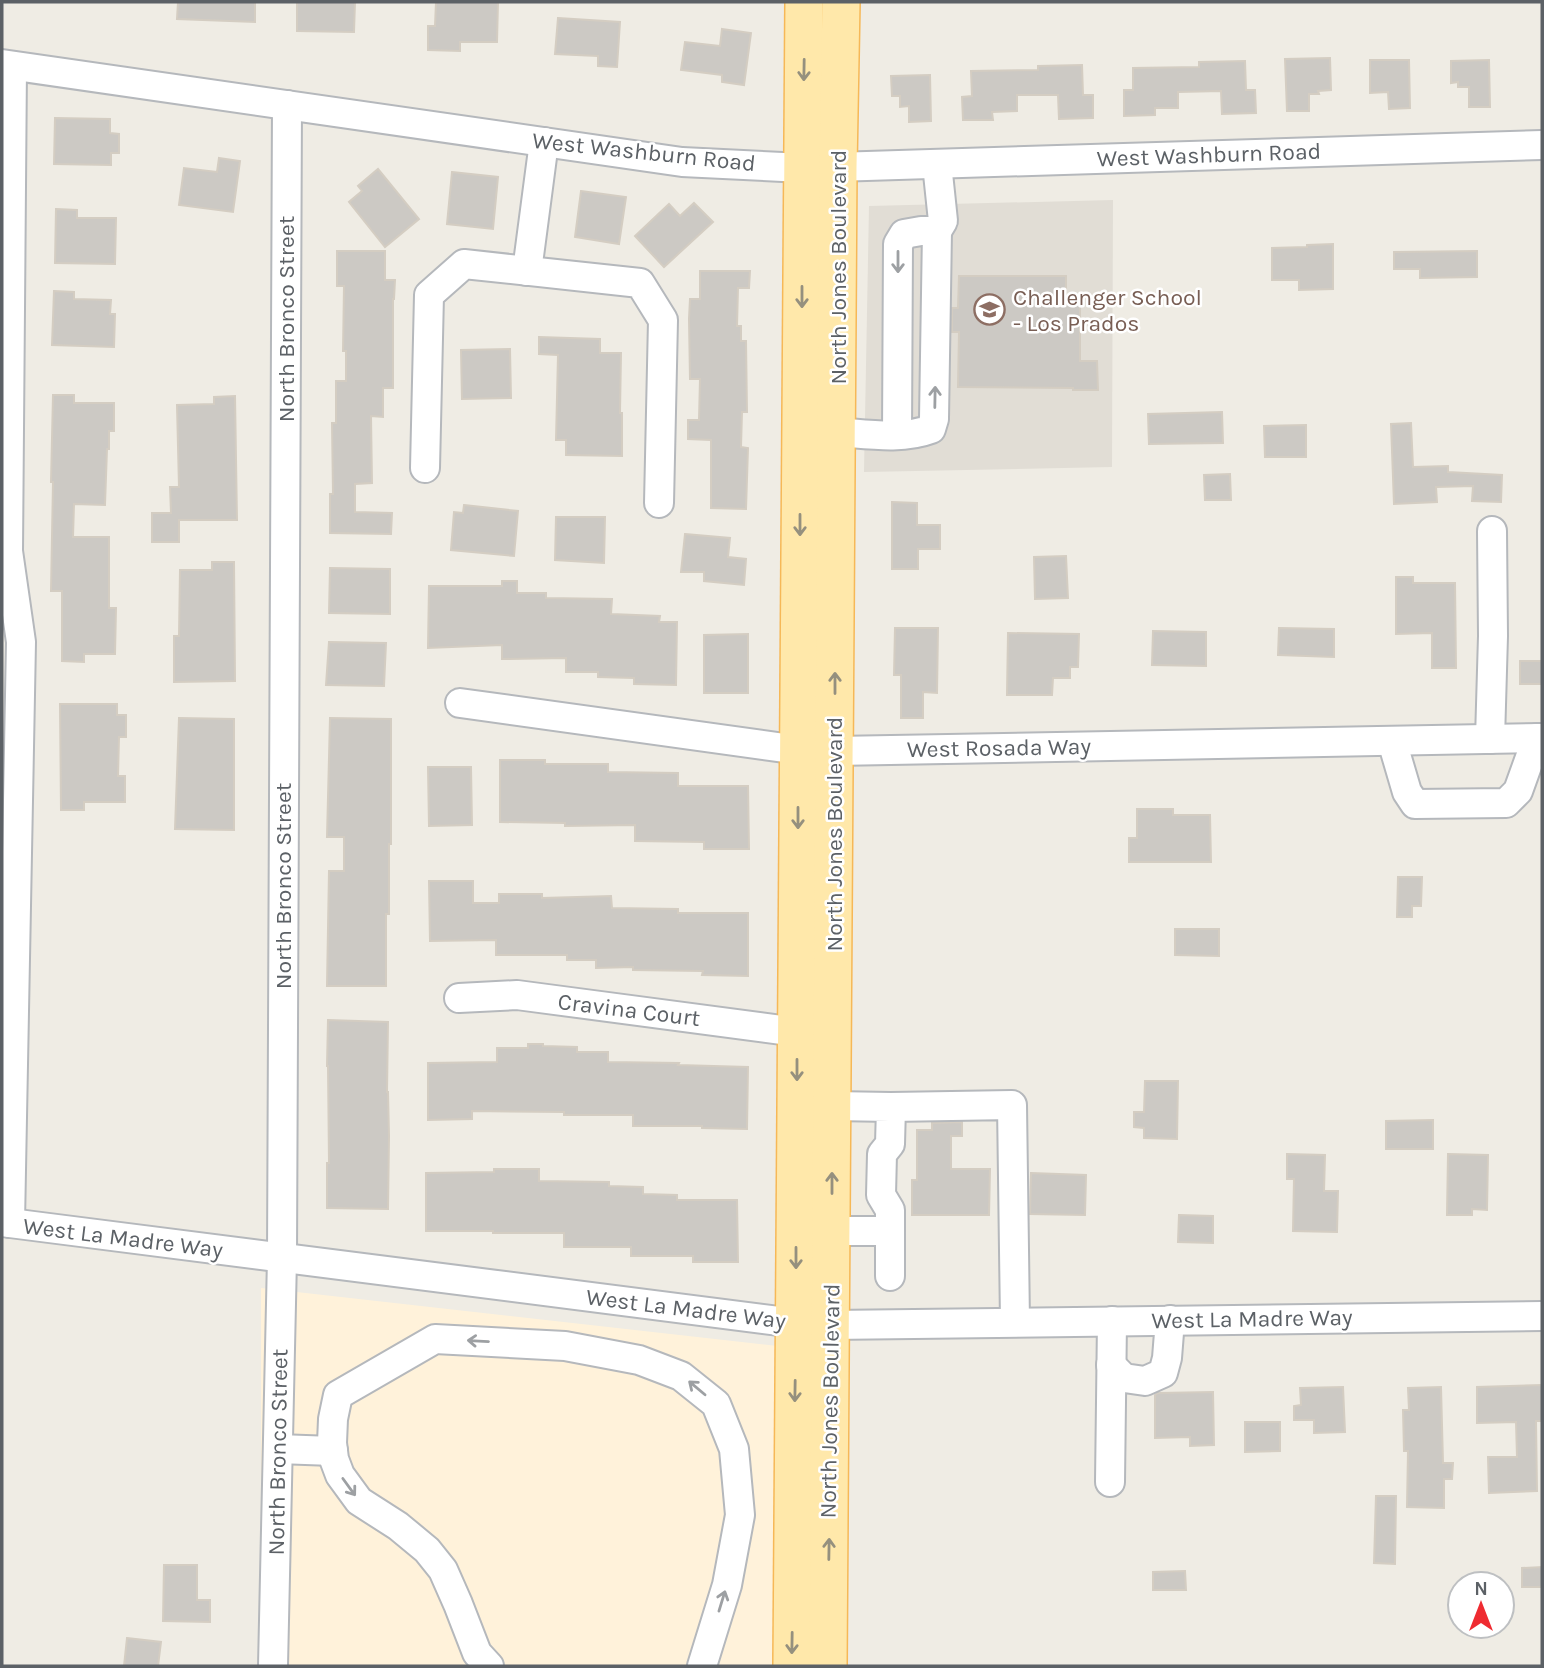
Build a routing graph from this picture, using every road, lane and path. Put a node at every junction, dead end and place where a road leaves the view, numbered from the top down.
1 (804, 2) edge
2 (841, 2) edge
3 (7, 65) edge
4 (287, 105) junction
5 (544, 142) junction
6 (1542, 145) edge
7 (937, 164) junction
8 (820, 167) junction
9 (937, 231) junction
10 (527, 271) junction
11 (837, 432) junction
12 (897, 435) junction
13 (425, 468) dead end
14 (659, 503) dead end
15 (1492, 531) dead end
16 (460, 703) dead end
17 (1539, 738) edge
18 (1490, 739) junction
19 (1392, 741) junction
20 (799, 750) junction
21 (835, 751) junction
22 (459, 998) dead end
23 (797, 1032) junction
24 (833, 1106) junction
25 (891, 1107) junction
26 (6, 1223) edge
27 (832, 1231) junction
28 (890, 1231) junction
29 (282, 1258) junction
30 (890, 1276) dead end
31 (1542, 1316) edge
32 (1170, 1320) junction
33 (1112, 1321) junction
34 (1015, 1322) junction
35 (795, 1323) junction
36 (831, 1325) junction
37 (1111, 1365) junction
38 (278, 1449) junction
39 (333, 1451) junction
40 (1110, 1482) dead end
41 (273, 1666) edge
42 (489, 1666) edge
43 (702, 1666) edge
44 (792, 1666) edge
45 (828, 1666) edge

1 -> 8 main road, North Jones Boulevard
2 - 8 main road, North Jones Boulevard
3 - 4 street, West Washburn Road
3 - 26 street
4 - 5 street, West Washburn Road
4 - 29 street, North Bronco Street
5 - 8 street, West Washburn Road
5 - 10 street
6 - 7 street, West Washburn Road
7 - 8 street, West Washburn Road
7 - 9 street
8 - 11 main road, North Jones Boulevard
8 -> 20 main road, North Jones Boulevard
12 -> 9 street
9 -> 12 street
10 - 13 street
10 - 14 street
11 - 12 street
21 -> 11 main road, North Jones Boulevard
15 - 18 street
16 - 20 street, West Rosada Way
17 - 18 street, West Rosada Way
17 - 19 street
18 - 19 street, West Rosada Way
19 - 21 street, West Rosada Way
20 - 21 street, West Rosada Way
20 -> 23 main road, North Jones Boulevard
21 - 24 main road, North Jones Boulevard
22 - 23 street, Cravina Court
23 -> 35 main road, North Jones Boulevard
24 - 25 street
27 -> 24 main road, North Jones Boulevard
25 - 28 street
25 - 34 street
26 - 29 street, West La Madre Way
27 - 28 street
27 - 36 main road, North Jones Boulevard
28 - 30 street
29 - 35 street, West La Madre Way
29 - 38 street, North Bronco Street
31 - 32 street, West La Madre Way
32 - 33 street, West La Madre Way
32 - 37 street
33 - 34 street, West La Madre Way
33 - 37 street
34 - 36 street, West La Madre Way
35 - 36 street, West La Madre Way
35 -> 44 main road, North Jones Boulevard
45 -> 36 main road, North Jones Boulevard
37 - 40 street
38 - 39 street
38 - 41 street, North Bronco Street
39 -> 42 street
43 -> 39 street

